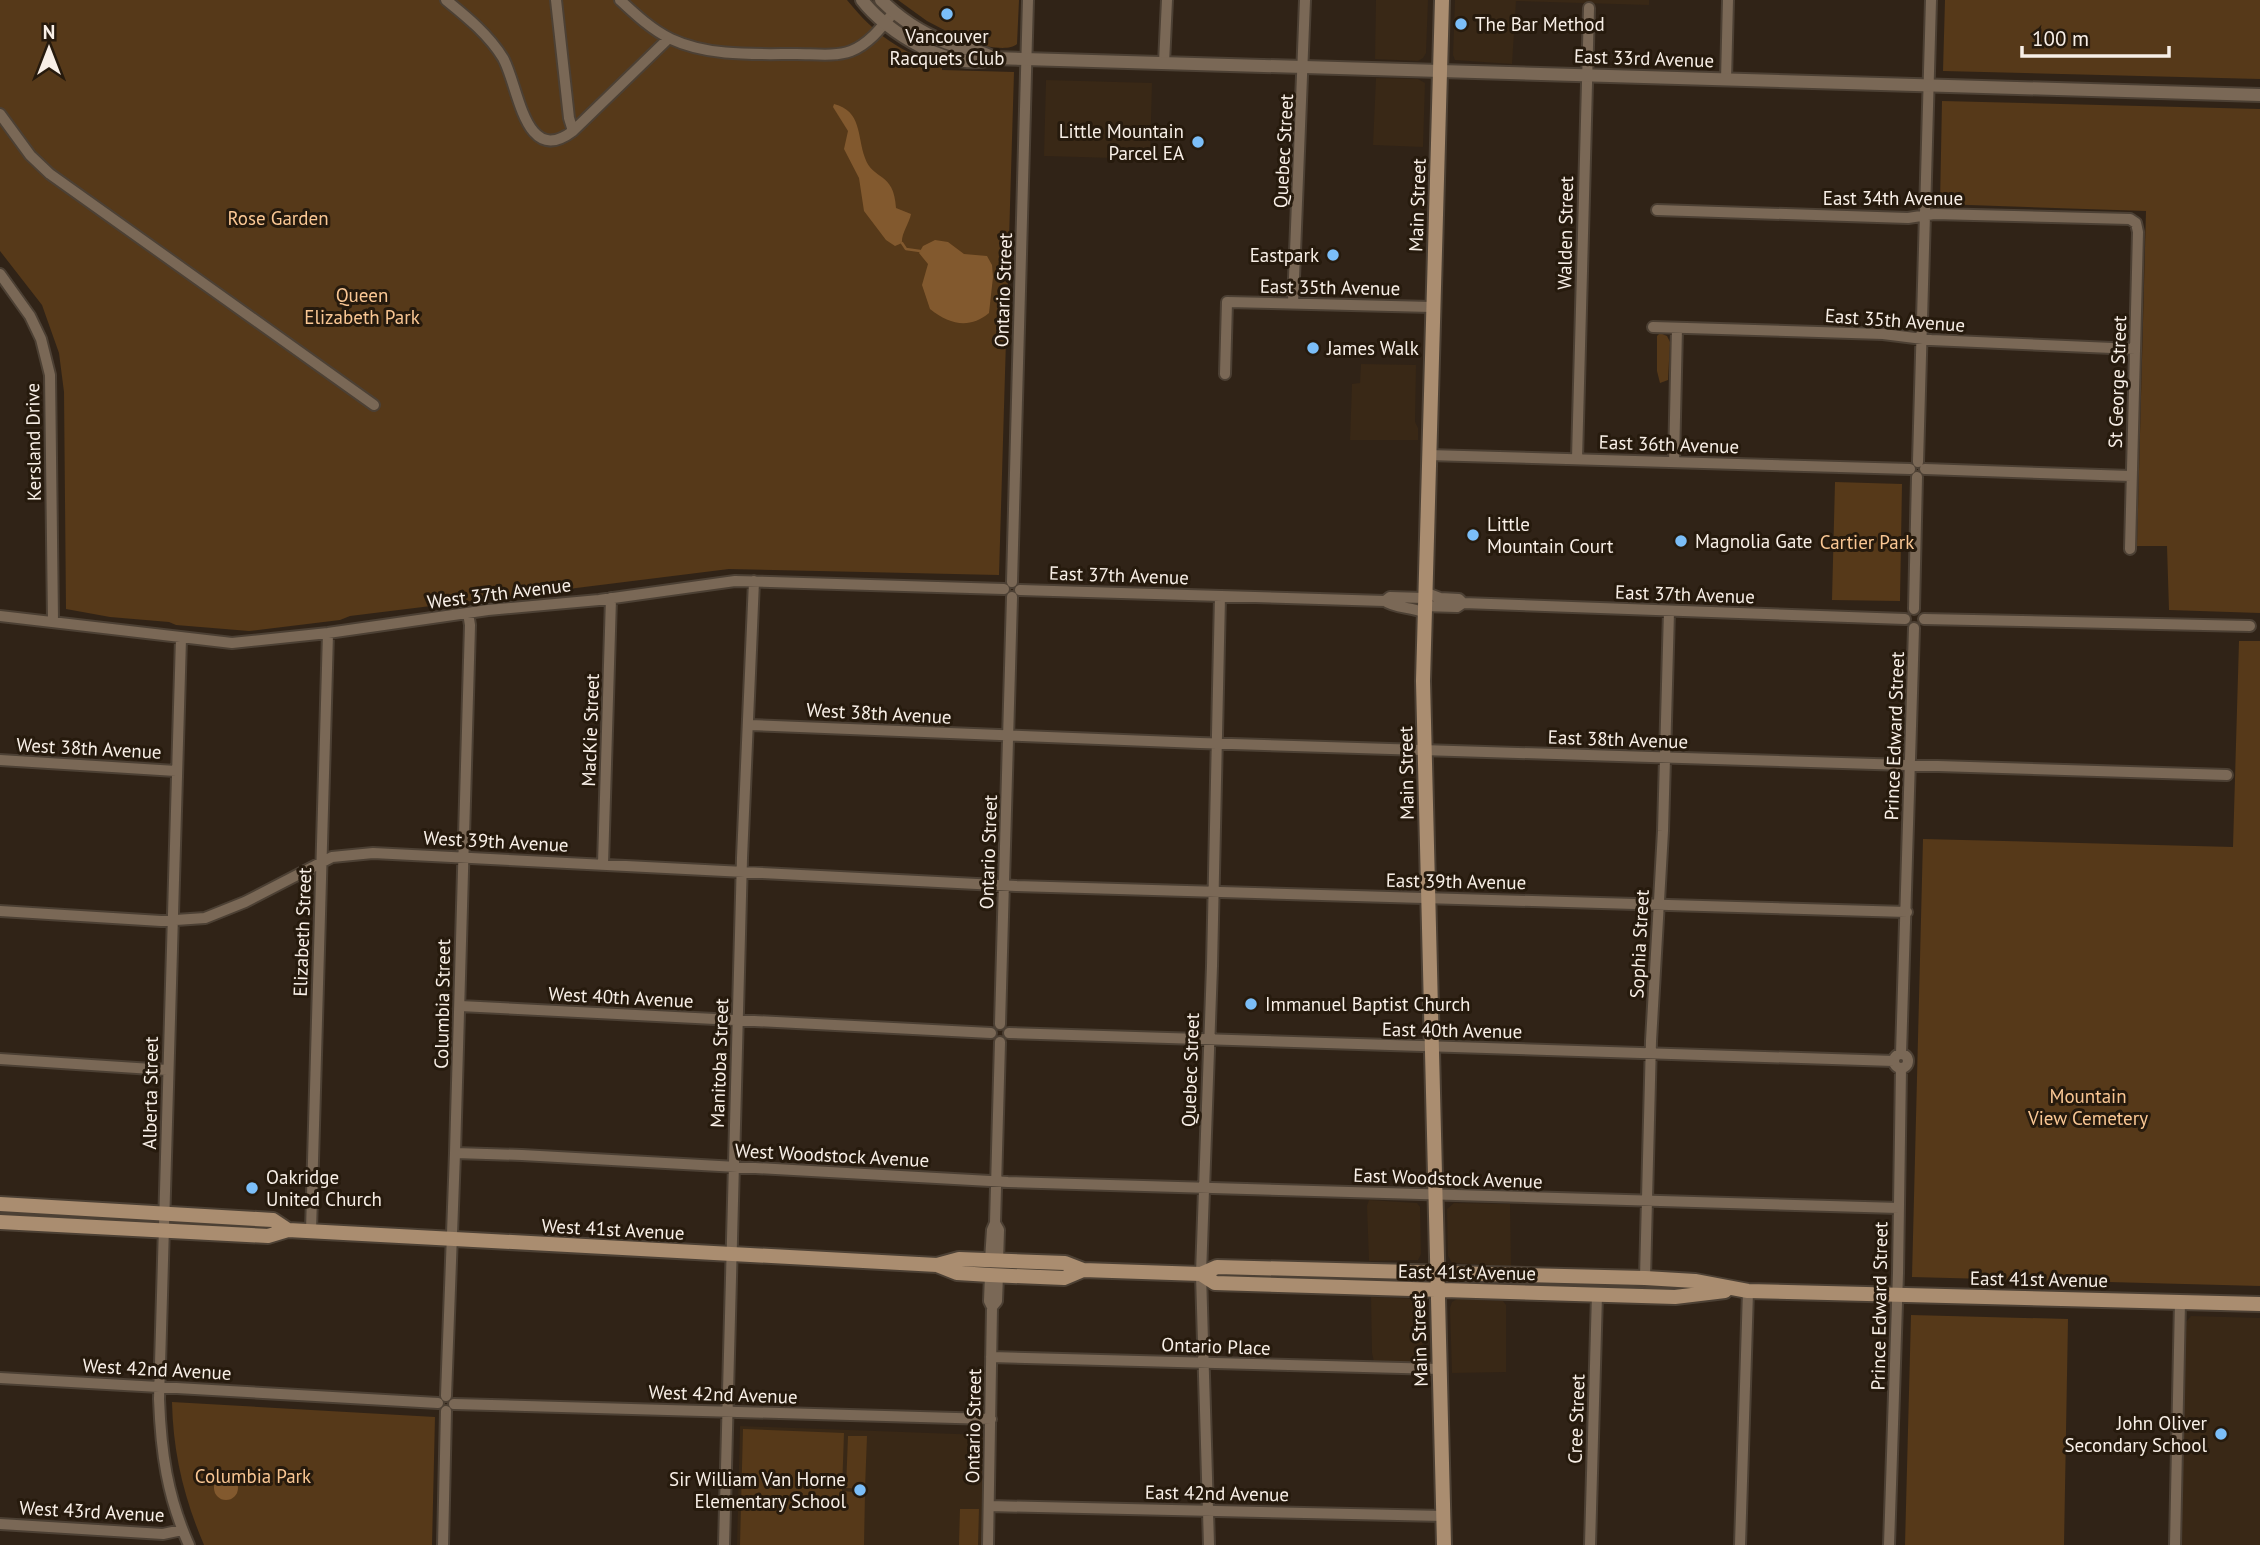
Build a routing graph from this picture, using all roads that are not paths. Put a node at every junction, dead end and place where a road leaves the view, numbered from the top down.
1 (446, 0) edge
2 (556, 0) edge
3 (620, 0) edge
4 (862, 0) edge
5 (881, 0) edge
6 (1028, 0) edge
7 (1167, 0) edge
8 (1305, 0) edge
9 (1442, 0) edge
10 (1728, 0) edge
11 (1931, 0) edge
12 (1589, 8) dead end
13 (894, 12) junction
14 (884, 24) junction
15 (669, 38) junction
16 (993, 58) junction
17 (1027, 59) junction
18 (1164, 63) junction
19 (1303, 67) junction
20 (1441, 71) junction
21 (1587, 75) junction
22 (1726, 80) junction
23 (1928, 86) junction
24 (2260, 95) edge
25 (0, 114) edge
26 (573, 131) junction
27 (1657, 210) dead end
28 (1924, 215) junction
29 (2130, 219) joint
30 (0, 274) edge
31 (1293, 303) junction
32 (1432, 307) junction
33 (1653, 327) dead end
34 (1677, 328) junction
35 (1921, 339) junction
36 (2135, 349) junction
37 (1225, 374) dead end
38 (374, 405) dead end
39 (1428, 454) junction
40 (1577, 459) junction
41 (1674, 462) junction
42 (1917, 469) junction
43 (2131, 476) junction
44 (2130, 549) dead end
45 (754, 581) junction
46 (1012, 589) junction
47 (1220, 596) junction
48 (611, 598) junction
49 (1423, 602) junction
50 (1914, 610) junction
51 (1669, 611) junction
52 (468, 613) junction
53 (0, 616) edge
54 (1905, 619) junction
55 (1924, 619) junction
56 (53, 621) junction
57 (2250, 626) dead end
58 (1914, 628) junction
59 (328, 634) junction
60 (181, 638) junction
61 (749, 725) junction
62 (1008, 737) junction
63 (1216, 744) junction
64 (1425, 750) junction
65 (1665, 758) junction
66 (0, 760) edge
67 (1910, 765) junction
68 (176, 771) junction
69 (2227, 775) dead end
70 (462, 856) junction
71 (321, 862) junction
72 (603, 864) junction
73 (741, 871) junction
74 (1004, 885) junction
75 (1213, 892) junction
76 (1428, 897) junction
77 (1660, 904) junction
78 (0, 911) edge
79 (1907, 912) junction
80 (172, 921) junction
81 (460, 1006) junction
82 (737, 1020) junction
83 (1000, 1024) junction
84 (991, 1033) junction
85 (1009, 1033) junction
86 (1209, 1039) junction
87 (1000, 1042) junction
88 (1432, 1047) junction
89 (1650, 1053) junction
90 (0, 1059) edge
91 (1899, 1061) junction
92 (167, 1070) junction
93 (456, 1153) junction
94 (733, 1167) junction
95 (996, 1182) junction
96 (1204, 1187) junction
97 (1435, 1195) junction
98 (1647, 1201) junction
99 (0, 1204) edge
100 (1899, 1209) junction
101 (164, 1213) junction
102 (0, 1222) edge
103 (288, 1230) junction
104 (163, 1231) junction
105 (311, 1231) junction
106 (451, 1239) junction
107 (731, 1254) junction
108 (994, 1268) junction
109 (1436, 1271) junction
110 (1201, 1273) junction
111 (1644, 1278) junction
112 (1437, 1290) junction
113 (1741, 1290) junction
114 (1597, 1294) junction
115 (1897, 1294) junction
116 (2180, 1301) junction
117 (2260, 1304) edge
118 (991, 1357) junction
119 (1204, 1363) junction
120 (1439, 1369) junction
121 (0, 1378) edge
122 (159, 1387) junction
123 (446, 1403) junction
124 (727, 1412) junction
125 (991, 1419) junction
126 (989, 1506) junction
127 (1208, 1511) junction
128 (1444, 1516) junction
129 (0, 1524) edge
130 (182, 1530) junction
131 (189, 1545) edge
132 (443, 1545) edge
133 (724, 1545) edge
134 (988, 1545) edge
135 (1209, 1545) edge
136 (1444, 1545) edge
137 (1590, 1545) edge
138 (1740, 1545) edge
139 (1889, 1545) edge
140 (2175, 1545) edge

1 - 26 street
2 - 26 street
3 - 15 street
4 - 14 street, East 33rd Avenue
5 - 13 street
6 - 17 street, Ontario Street
7 - 18 street
8 - 19 street, Quebec Street
9 - 20 main road, Main Street
10 - 22 street
11 - 23 street
12 - 21 street, Walden Street
13 - 14 street
13 - 16 street
14 - 15 street
14 - 16 street, East 33rd Avenue
15 - 26 street
16 - 17 street, East 33rd Avenue
17 - 18 street, East 33rd Avenue
17 - 46 street, Ontario Street
18 - 19 street, East 33rd Avenue
19 - 20 street, East 33rd Avenue
19 - 31 street, Quebec Street
20 - 21 street, East 33rd Avenue
20 - 32 main road, Main Street
21 - 22 street, East 33rd Avenue
21 - 40 street, Walden Street
22 - 23 street, East 33rd Avenue
23 - 24 street, East 33rd Avenue
23 - 28 street
25 - 38 street
27 - 28 street, East 34th Avenue
28 - 29 street, East 34th Avenue
28 - 35 street
29 - 36 street, St George Street
30 - 56 street, Kersland Drive
31 - 32 street, East 35th Avenue
31 - 37 street, East 35th Avenue
32 - 39 main road, Main Street
33 - 34 street, East 35th Avenue
34 - 35 street, East 35th Avenue
34 - 41 street
35 - 36 street, East 35th Avenue
35 - 42 street
36 - 43 street, St George Street
39 - 40 street, East 36th Avenue
39 - 49 main road, Main Street
40 - 41 street, East 36th Avenue
41 - 42 street, East 36th Avenue
42 - 43 street, East 36th Avenue
42 - 50 street
43 - 44 street, St George Street
45 - 46 street, West 37th Avenue
45 - 48 street, West 37th Avenue
45 - 61 street, Manitoba Street
46 - 47 street, East 37th Avenue
46 - 62 street, Ontario Street
47 - 49 street, East 37th Avenue
47 - 63 street, Quebec Street
48 - 52 street, West 37th Avenue
48 - 72 street, MacKie Street
49 - 51 street, East 37th Avenue
49 - 64 main road, Main Street
50 - 54 street
50 - 55 street
51 - 54 street, East 37th Avenue
51 - 65 street, Sophia Street
52 - 59 street, West 37th Avenue
52 - 70 street, Columbia Street
53 - 56 street, West 37th Avenue
54 - 58 street
55 - 57 street
55 - 58 street
56 - 60 street, West 37th Avenue
58 - 67 street, Prince Edward Street
59 - 60 street, West 37th Avenue
59 - 71 street, Elizabeth Street
60 - 68 street, Alberta Street
61 - 62 street, West 38th Avenue
61 - 73 street, Manitoba Street
62 - 63 street, East 38th Avenue
62 - 74 street, Ontario Street
63 - 64 street, East 38th Avenue
63 - 75 street, Quebec Street
64 - 65 street, East 38th Avenue
64 - 76 main road, Main Street
65 - 67 street, East 38th Avenue
65 - 77 street, Sophia Street
66 - 68 street, West 38th Avenue
67 - 69 street, East 38th Avenue
67 - 79 street, Prince Edward Street
68 - 80 street, Alberta Street
70 - 71 street, West 39th Avenue
70 - 72 street, West 39th Avenue
70 - 81 street, Columbia Street
71 - 80 street, West 39th Avenue
71 - 105 street, Elizabeth Street
72 - 73 street, West 39th Avenue
73 - 74 street, West 39th Avenue
73 - 82 street, Manitoba Street
74 - 75 street, East 39th Avenue
74 - 83 street, Ontario Street
75 - 76 street, East 39th Avenue
75 - 86 street, Quebec Street
76 - 77 street, East 39th Avenue
76 - 88 main road, Main Street
77 - 79 street, East 39th Avenue
77 - 89 street, Sophia Street
78 - 80 street, West 39th Avenue
79 - 91 street, Prince Edward Street
80 - 92 street, Alberta Street
81 - 82 street, West 40th Avenue
81 - 93 street, Columbia Street
82 - 84 street, West 40th Avenue
82 - 94 street, Manitoba Street
83 - 84 street
83 - 85 street
84 - 87 street
85 - 86 street, East 40th Avenue
85 - 87 street
86 - 88 street, East 40th Avenue
86 - 96 street, Quebec Street
87 - 95 street, Ontario Street
88 - 89 street, East 40th Avenue
88 - 97 main road, Main Street
89 - 91 street, East 40th Avenue
89 - 98 street, Sophia Street
90 - 92 street
91 - 100 street, Prince Edward Street
92 - 101 street, Alberta Street
93 - 94 street, West Woodstock Avenue
93 - 106 street, Columbia Street
94 - 95 street, West Woodstock Avenue
94 - 107 street, Manitoba Street
95 - 96 street, East Woodstock Avenue
95 - 108 street, Ontario Street
96 - 97 street, East Woodstock Avenue
96 - 110 street, Quebec Street
97 - 98 street, East Woodstock Avenue
97 - 109 main road, Main Street
98 - 100 street, East Woodstock Avenue
98 - 111 street, Sophia Street
99 - 101 main road, West 41st Avenue
100 - 115 street, Prince Edward Street
101 - 103 main road, West 41st Avenue
101 - 104 street, Alberta Street
102 - 104 main road, West 41st Avenue
103 - 104 main road, West 41st Avenue
103 - 105 main road, West 41st Avenue
104 - 122 street, Alberta Street
105 - 106 main road, West 41st Avenue
106 - 107 main road, West 41st Avenue
106 - 123 street, Columbia Street
107 - 108 main road, West 41st Avenue
107 - 124 street, Manitoba Street
108 - 110 main road, East 41st Avenue
108 - 118 street, Ontario Street
109 - 110 main road, East 41st Avenue
109 - 111 main road, East 41st Avenue
109 - 112 main road, Main Street
110 - 112 main road, East 41st Avenue
110 - 119 street, Quebec Street
111 - 113 main road, East 41st Avenue
112 - 114 main road, East 41st Avenue
112 - 120 main road, Main Street
113 - 114 main road, East 41st Avenue
113 - 115 main road, East 41st Avenue
113 - 138 street
114 - 137 street, Cree Street
115 - 116 main road, East 41st Avenue
115 - 139 street, Prince Edward Street
116 - 117 main road, East 41st Avenue
116 - 140 street
118 - 119 street, Ontario Place
118 - 125 street, Ontario Street
119 - 120 street, Ontario Place
119 - 127 street, Quebec Street
120 - 128 main road, Main Street
121 - 122 street, West 42nd Avenue
122 - 123 street, West 42nd Avenue
122 - 130 street, Alberta Street
123 - 124 street, West 42nd Avenue
123 - 132 street, Columbia Street
124 - 125 street, West 42nd Avenue
124 - 133 street, Manitoba Street
125 - 126 street, Ontario Street
126 - 127 street, East 42nd Avenue
126 - 134 street, Ontario Street
127 - 128 street, East 42nd Avenue
127 - 135 street, Quebec Street
128 - 136 main road, Main Street
129 - 130 street, West 43rd Avenue
130 - 131 street, Alberta Street

